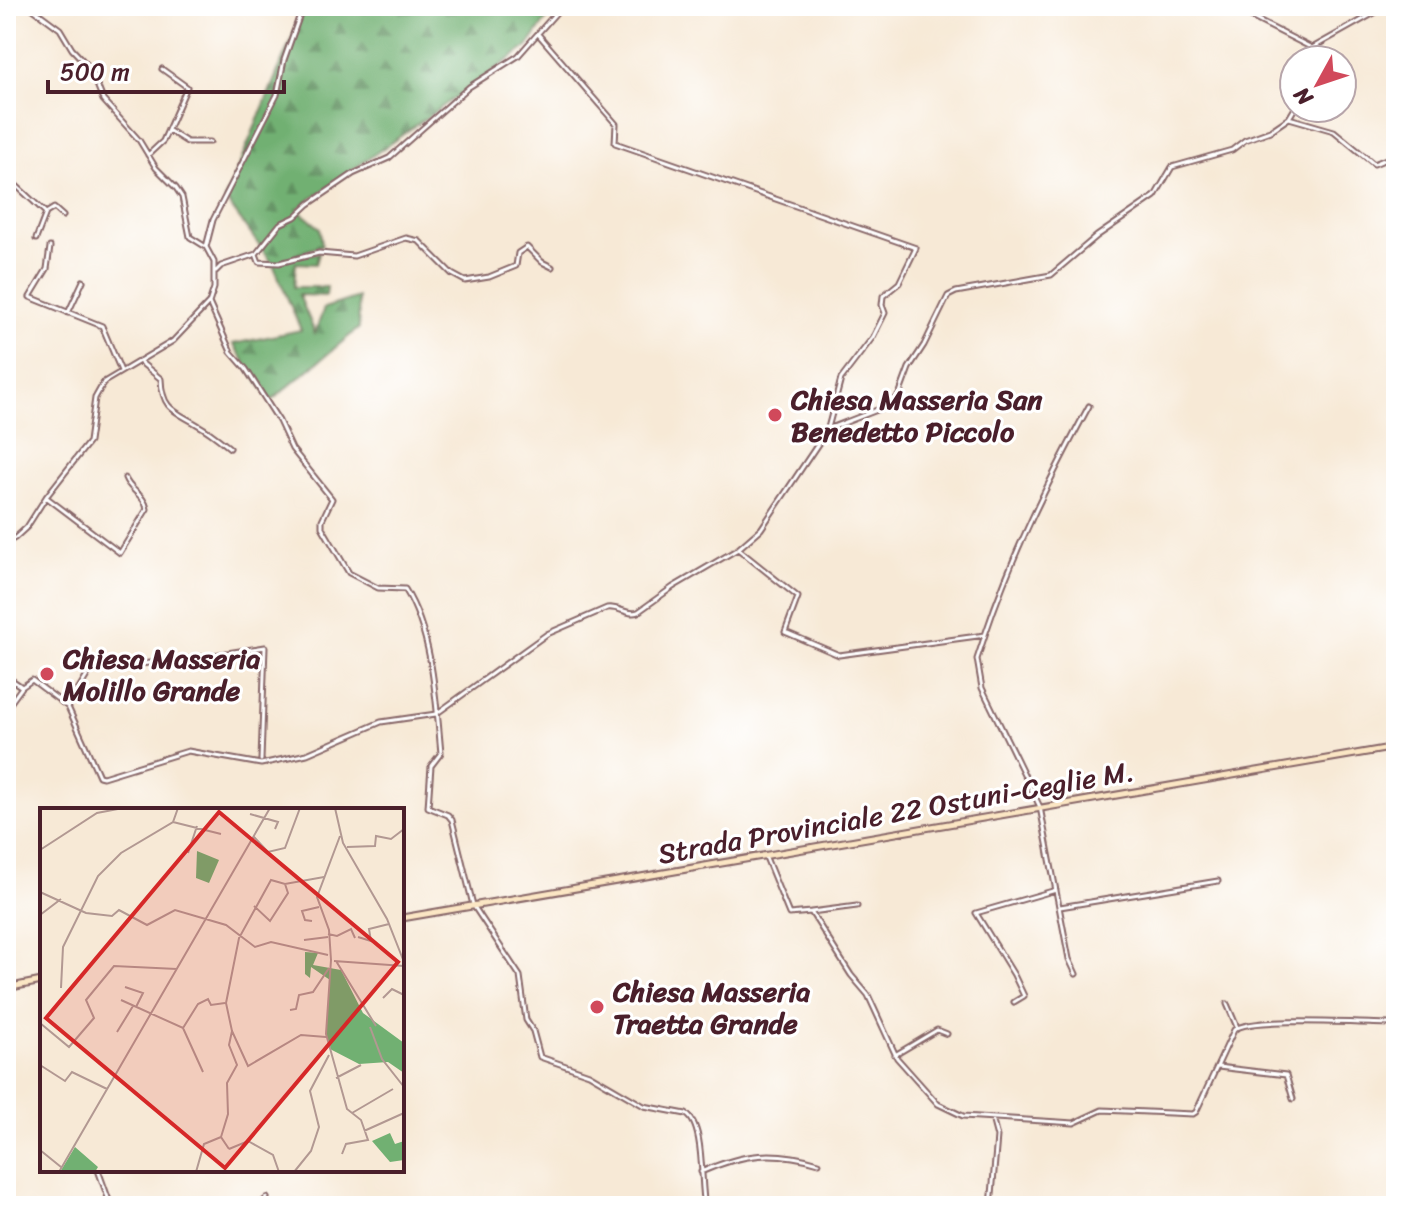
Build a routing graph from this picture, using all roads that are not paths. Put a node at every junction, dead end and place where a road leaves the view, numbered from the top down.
1 (29, 6) edge
2 (303, 6) edge
3 (562, 6) edge
4 (1229, 6) edge
5 (1387, 6) edge
6 (538, 34) junction
7 (1304, 44) edge
8 (1319, 44) edge
9 (162, 69) dead end
10 (1280, 124) edge
11 (1310, 124) edge
12 (168, 130) junction
13 (210, 142) dead end
14 (148, 155) junction
15 (1396, 155) edge
16 (6, 176) edge
17 (46, 213) junction
18 (63, 216) dead end
19 (36, 239) dead end
20 (50, 247) dead end
21 (206, 247) junction
22 (256, 254) junction
23 (552, 267) dead end
24 (216, 271) junction
25 (83, 281) dead end
26 (209, 303) junction
27 (68, 313) junction
28 (139, 361) junction
29 (121, 371) junction
30 (1089, 406) dead end
31 (828, 429) junction
32 (230, 448) dead end
33 (125, 478) dead end
34 (46, 497) junction
35 (6, 543) edge
36 (738, 549) junction
37 (985, 635) junction
38 (6, 676) edge
39 (22, 687) junction
40 (68, 707) junction
41 (6, 709) edge
42 (436, 714) junction
43 (1396, 747) edge
44 (261, 760) dead end
45 (1040, 807) junction
46 (765, 855) junction
47 (1218, 881) dead end
48 (1056, 890) junction
49 (473, 905) junction
50 (857, 906) dead end
51 (1060, 907) junction
52 (811, 912) junction
53 (404, 918) edge
54 (1076, 974) dead end
55 (40, 981) edge
56 (6, 988) edge
57 (1014, 1002) dead end
58 (1227, 1004) dead end
59 (1396, 1024) edge
60 (1237, 1027) junction
61 (947, 1034) dead end
62 (895, 1055) junction
63 (1218, 1067) junction
64 (1293, 1099) dead end
65 (992, 1118) junction
66 (819, 1163) dead end
67 (99, 1172) edge
68 (701, 1172) junction
69 (267, 1198) dead end
70 (111, 1206) edge
71 (258, 1206) edge
72 (705, 1206) edge
73 (991, 1206) edge

1 - 14 street
2 - 21 street
3 - 6 street
4 - 7 street
5 - 8 street
6 - 22 street
6 - 31 street
9 - 12 street
10 - 31 street
11 - 15 street
12 - 13 street
12 - 14 street
14 - 21 street
16 - 17 street
17 - 18 street
17 - 19 street
20 - 27 street
21 - 24 street
22 - 23 street
22 - 24 street
24 - 26 street
25 - 27 street
26 - 28 street
26 - 42 street
27 - 29 street
28 - 29 street
28 - 32 street
29 - 34 street
30 - 37 street
31 - 36 street
33 - 34 street
34 - 35 street
36 - 37 street
36 - 42 street
37 - 45 street
38 - 39 street
39 - 40 street
39 - 41 street
40 - 42 street
40 - 44 street
42 - 49 street
43 - 45 main road, Strada Provinciale 22 Ostuni-Ceglie M.
45 - 46 main road, Strada Provinciale 22 Ostuni-Ceglie M.
45 - 48 street
46 - 49 main road, Strada Provinciale 22 Ostuni-Ceglie M.
46 - 52 street
47 - 51 street
48 - 51 street
48 - 57 street
49 - 53 main road, Strada Provinciale 22 Ostuni-Ceglie M.
49 - 68 street
50 - 52 street
51 - 54 street
52 - 62 street
55 - 56 main road
58 - 60 street
59 - 60 street
60 - 63 street
61 - 62 street
62 - 65 street
63 - 64 street
63 - 65 street
65 - 73 street
66 - 68 street
67 - 70 street
68 - 72 street
69 - 71 street

